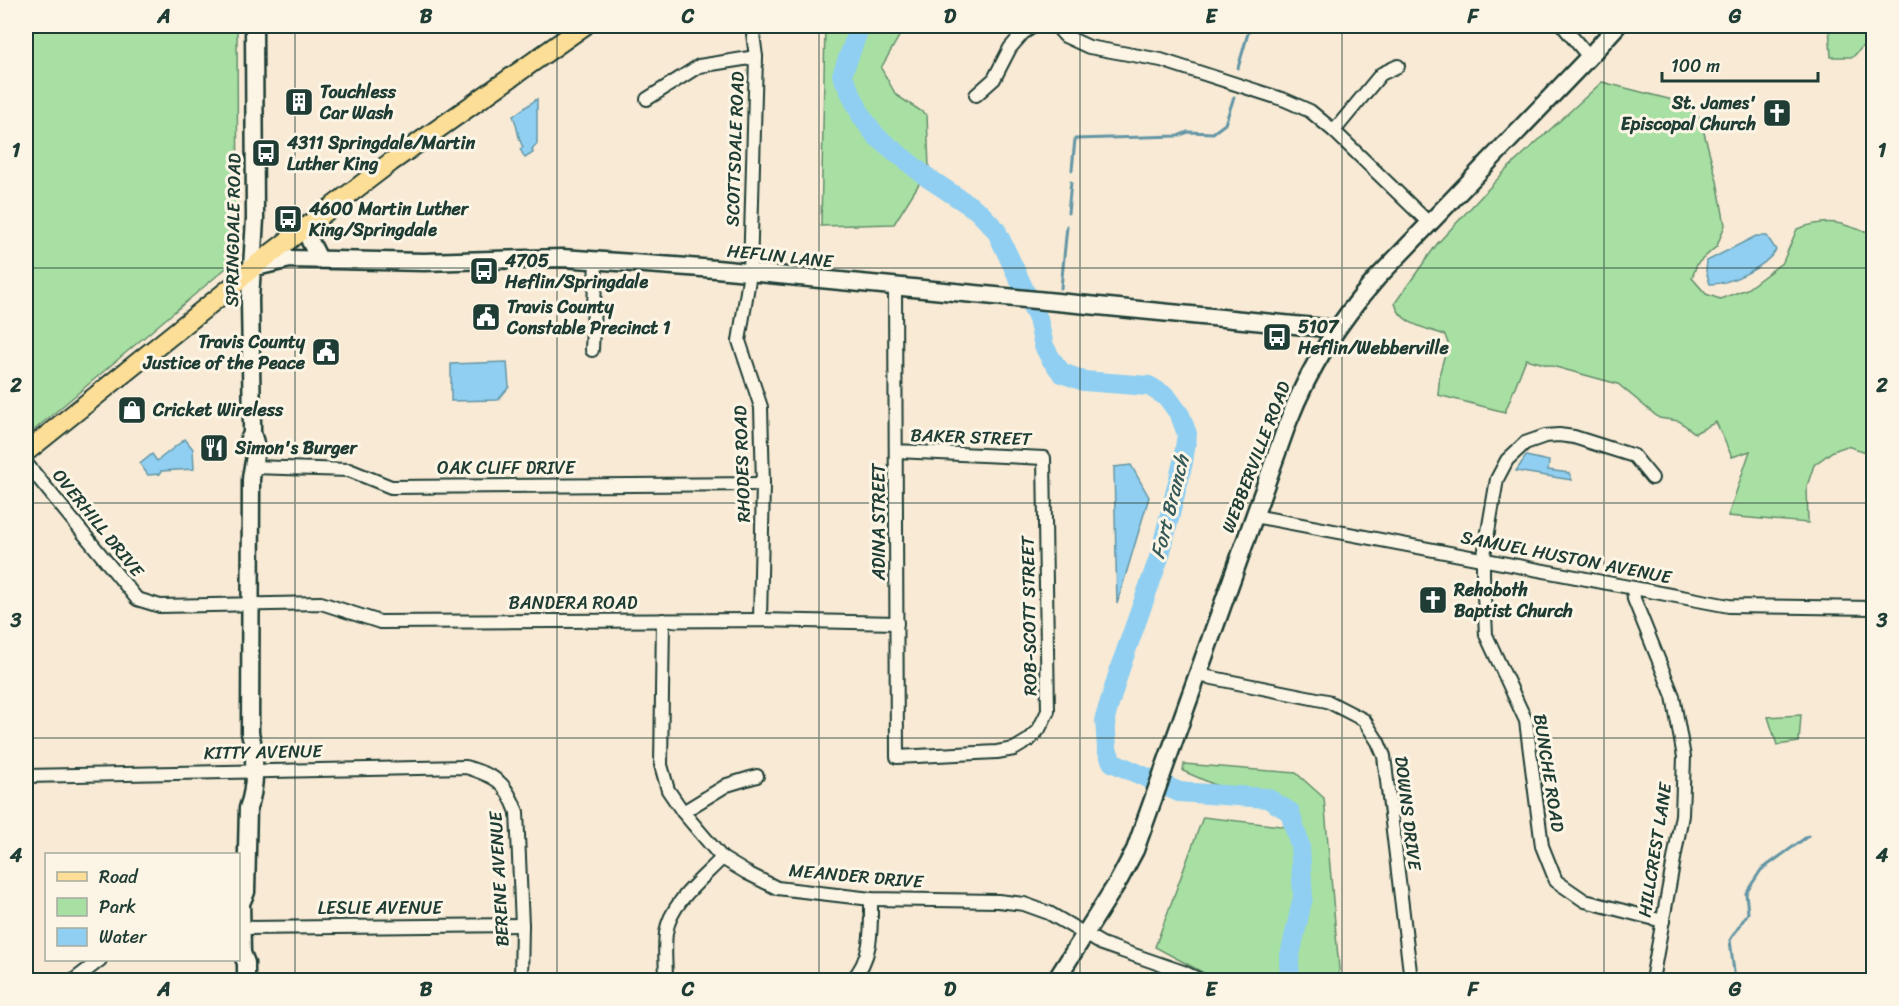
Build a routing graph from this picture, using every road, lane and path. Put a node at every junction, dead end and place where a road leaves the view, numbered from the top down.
1 (254, 26) edge
2 (584, 26) edge
3 (752, 26) edge
4 (1034, 26) edge
5 (1056, 26) edge
6 (1563, 26) edge
7 (1617, 26) edge
8 (756, 57) junction
9 (1589, 57) junction
10 (1398, 66) dead end
11 (976, 95) dead end
12 (647, 99) dead end
13 (1334, 131) junction
14 (1430, 224) junction
15 (307, 227) junction
16 (319, 259) junction
17 (596, 261) junction
18 (252, 268) junction
19 (750, 273) junction
20 (895, 288) junction
21 (1303, 326) junction
22 (1335, 329) junction
23 (592, 350) dead end
24 (1317, 360) junction
25 (896, 451) junction
26 (26, 452) edge
27 (1044, 458) joint
28 (26, 463) edge
29 (252, 467) junction
30 (1652, 478) dead end
31 (763, 484) junction
32 (1254, 516) junction
33 (1483, 561) junction
34 (1633, 588) junction
35 (252, 603) junction
36 (1874, 608) edge
37 (663, 620) junction
38 (760, 620) junction
39 (897, 624) junction
40 (1198, 675) junction
41 (897, 757) joint
42 (249, 771) junction
43 (26, 776) edge
44 (757, 776) dead end
45 (499, 781) joint
46 (684, 812) junction
47 (722, 858) junction
48 (871, 899) junction
49 (1663, 921) junction
50 (522, 925) junction
51 (243, 928) edge
52 (1085, 936) junction
53 (99, 961) edge
54 (74, 981) edge
55 (246, 981) edge
56 (521, 981) edge
57 (666, 981) edge
58 (852, 981) edge
59 (1056, 981) edge
60 (1200, 981) edge
61 (1411, 981) edge
62 (1652, 981) edge

1 - 18 street, SPRINGDALE ROAD
2 - 15 main road
3 - 8 street, SCOTTSDALE ROAD
4 - 11 street
5 - 13 street
6 - 9 street
7 - 9 street, WEBBERVILLE ROAD
8 - 12 street
8 - 19 street, SCOTTSDALE ROAD
9 - 14 street, WEBBERVILLE ROAD
10 - 13 street
13 - 14 street
14 - 22 street, WEBBERVILLE ROAD
15 - 16 street
15 - 18 main road
16 - 17 street, HEFLIN LANE
16 - 18 street, HEFLIN LANE
17 - 19 street, HEFLIN LANE
17 - 23 street
18 - 26 main road
18 - 29 street, SPRINGDALE ROAD
19 - 20 street, HEFLIN LANE
19 - 31 street, RHODES ROAD
20 - 21 street, HEFLIN LANE
20 - 25 street, ADINA STREET
21 - 22 street, HEFLIN LANE
21 - 24 street
22 - 24 street, WEBBERVILLE ROAD
24 - 32 street, WEBBERVILLE ROAD
25 - 27 street, BAKER STREET
25 - 39 street, ADINA STREET
27 - 41 street, ROB-SCOTT STREET
28 - 35 street, OVERHILL DRIVE
29 - 31 street, OAK CLIFF DRIVE
29 - 35 street, SPRINGDALE ROAD
30 - 33 street, BUNCHE ROAD
31 - 38 street, RHODES ROAD
32 - 33 street, SAMUEL HUSTON AVENUE
32 - 40 street, WEBBERVILLE ROAD
33 - 34 street, SAMUEL HUSTON AVENUE
33 - 49 street, BUNCHE ROAD
34 - 36 street, SAMUEL HUSTON AVENUE
34 - 49 street, HILLCREST LANE
35 - 37 street, BANDERA ROAD
35 - 42 street, SPRINGDALE ROAD
37 - 38 street, BANDERA ROAD
37 - 46 street, MEANDER DRIVE
38 - 39 street, BANDERA ROAD
39 - 41 street, ADINA STREET
40 - 52 street, WEBBERVILLE ROAD
40 - 61 street, DOWNS DRIVE
42 - 43 street, KITTY AVENUE
42 - 45 street, KITTY AVENUE
42 - 51 street, SPRINGDALE ROAD
44 - 46 street
45 - 50 street, BERENE AVENUE
46 - 47 street, MEANDER DRIVE
47 - 48 street, MEANDER DRIVE
47 - 57 street
48 - 52 street, MEANDER DRIVE
48 - 58 street
49 - 62 street, HILLCREST LANE
50 - 51 street, LESLIE AVENUE
50 - 56 street, BERENE AVENUE
51 - 55 street, SPRINGDALE ROAD
52 - 59 street, WEBBERVILLE ROAD
52 - 60 street, MEANDER DRIVE
53 - 54 street

